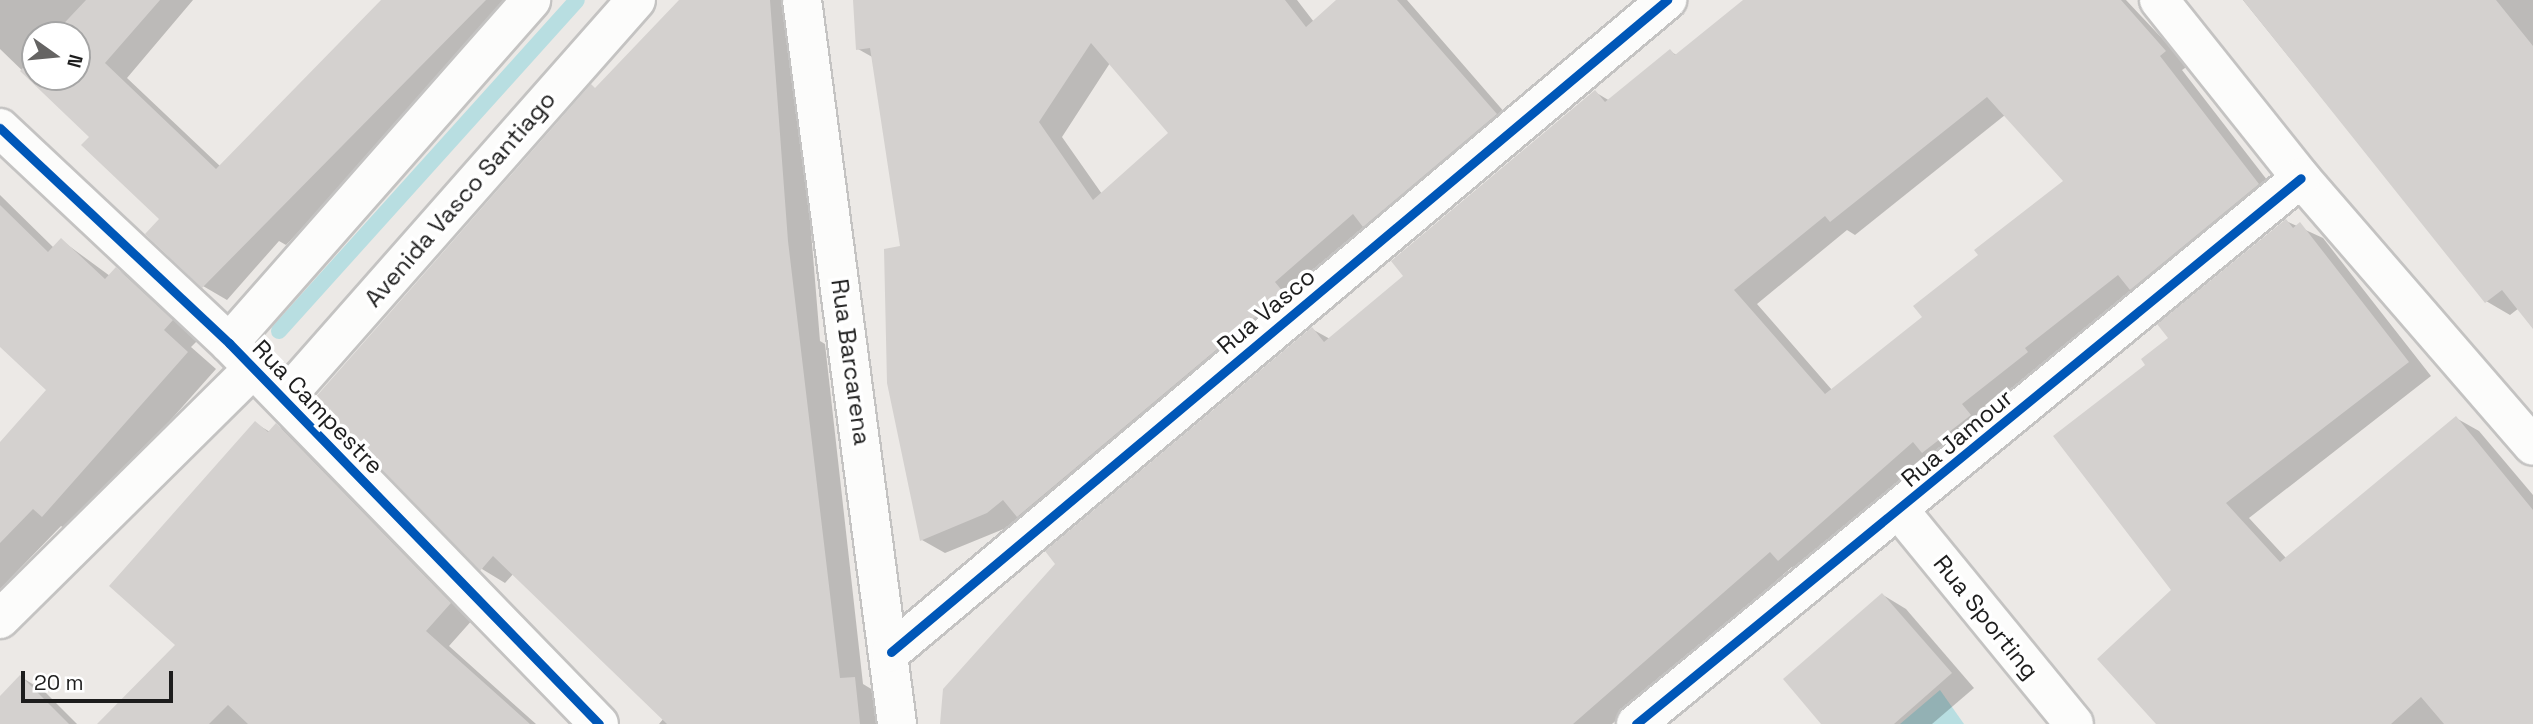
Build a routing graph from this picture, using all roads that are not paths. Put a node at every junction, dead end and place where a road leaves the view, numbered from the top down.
1 (531, 0) edge
2 (636, 0) edge
3 (802, 0) edge
4 (1667, 0) edge
5 (2159, 0) edge
6 (0, 128) edge
7 (2301, 178) junction
8 (241, 355) junction
9 (284, 399) junction
10 (2533, 446) edge
11 (1899, 510) junction
12 (0, 620) edge
13 (891, 652) junction
14 (598, 724) edge
15 (897, 724) edge
16 (1636, 724) edge
17 (2074, 724) edge

1 - 8 street
2 - 9 street, Avenida Vasco Santiago
3 - 13 street, Rua Barcarena
4 - 13 street, Rua Vasco
5 - 7 street
6 - 8 street, Rua Campestre
7 - 10 street
7 - 11 street, Rua Jamour
8 - 9 street, Rua Campestre
8 - 12 street
9 - 14 street, Rua Campestre
11 - 16 street, Rua Jamour
11 - 17 street, Rua Sporting
13 - 15 street, Rua Barcarena

